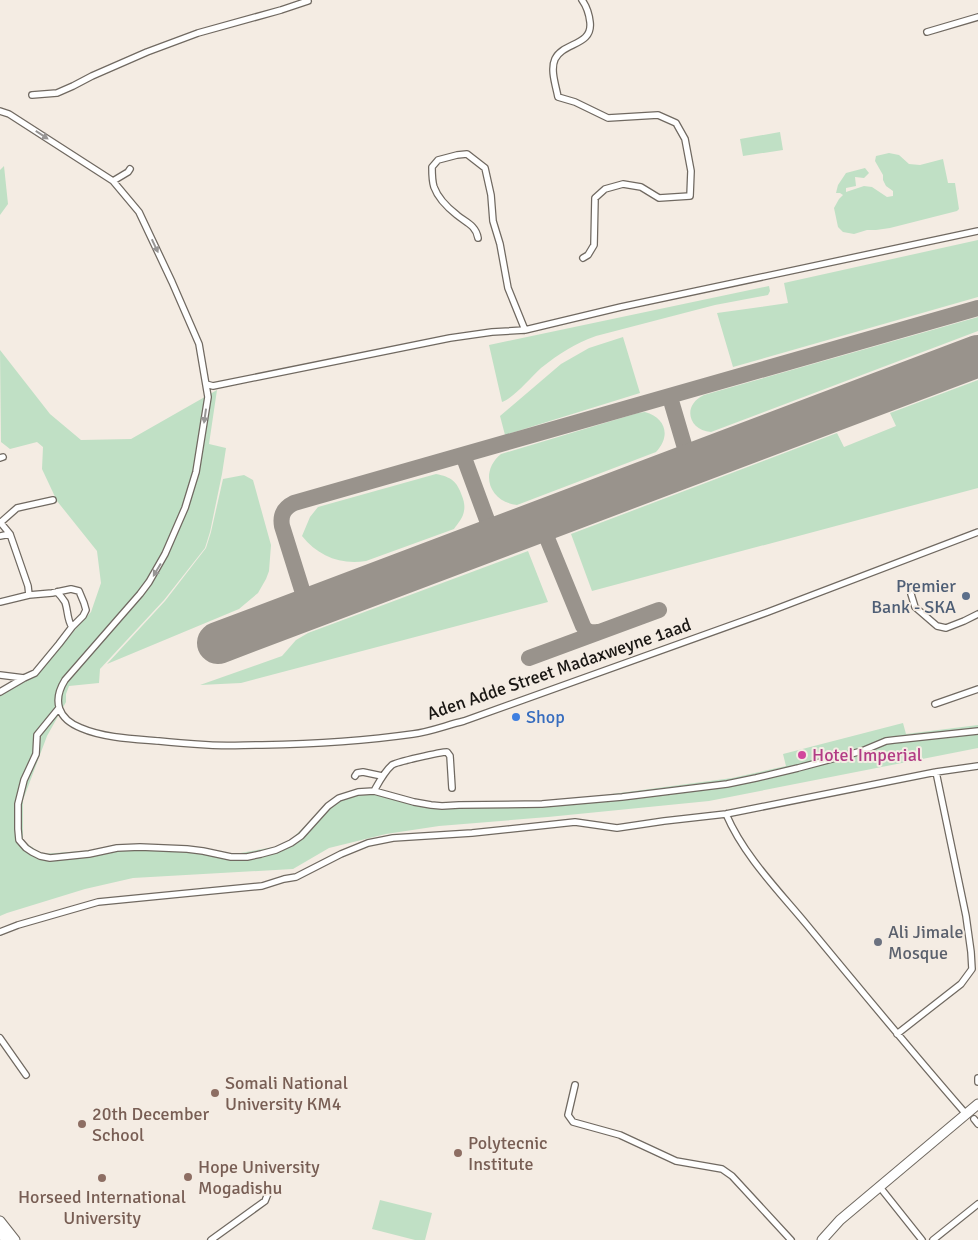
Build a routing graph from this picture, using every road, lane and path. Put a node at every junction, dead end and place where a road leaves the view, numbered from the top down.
1 (582, 0) edge
2 (308, 1) edge
3 (978, 17) edge
4 (927, 32) dead end
5 (32, 95) dead end
6 (0, 111) edge
7 (130, 169) dead end
8 (113, 181) junction
9 (978, 231) edge
10 (478, 238) dead end
11 (583, 258) dead end
12 (525, 330) junction
13 (206, 384) junction
14 (53, 500) dead end
15 (0, 522) edge
16 (978, 532) edge
17 (10, 534) junction
18 (0, 536) edge
19 (57, 592) junction
20 (911, 594) dead end
21 (29, 595) junction
22 (0, 602) edge
23 (978, 614) edge
24 (72, 627) junction
25 (0, 675) edge
26 (24, 678) junction
27 (978, 689) edge
28 (0, 692) edge
29 (935, 704) dead end
30 (59, 708) junction
31 (978, 731) edge
32 (978, 766) edge
33 (936, 772) junction
34 (355, 776) dead end
35 (382, 776) junction
36 (452, 788) dead end
37 (374, 792) junction
38 (726, 814) junction
39 (0, 932) edge
40 (897, 1034) junction
41 (0, 1038) edge
42 (26, 1075) dead end
43 (575, 1085) dead end
44 (978, 1104) edge
45 (973, 1119) edge
46 (879, 1186) junction
47 (269, 1191) dead end
48 (978, 1204) edge
49 (0, 1221) edge
50 (0, 1232) edge
51 (6, 1240) edge
52 (15, 1240) edge
53 (211, 1240) edge
54 (791, 1240) edge
55 (822, 1240) edge
56 (922, 1240) edge
57 (933, 1240) edge

1 - 11 street
2 - 5 street
3 - 4 street
6 -> 8 street
7 - 8 street
8 -> 13 street
9 - 12 street
10 - 12 street
12 - 13 street
13 -> 30 street
14 - 15 street
15 - 17 street
16 - 30 street, Aden Adde Street Madaxweyne 1aad
17 - 18 street
17 - 21 street
19 - 21 street
19 - 24 street
19 - 24 street
20 - 23 street
21 - 22 street
24 - 26 street
25 - 26 street
26 - 28 street
27 - 29 street
30 - 37 street
31 - 37 street
32 - 33 street
33 - 38 street
33 - 40 street
34 - 35 street
35 - 36 street
35 - 37 street
38 - 39 street
38 - 40 street
40 - 45 street
41 - 42 street
43 - 54 street
44 - 45 main road
45 - 46 main road
46 - 55 main road
46 - 56 street
47 - 53 street
48 - 57 street
49 - 52 main road
50 - 51 main road

